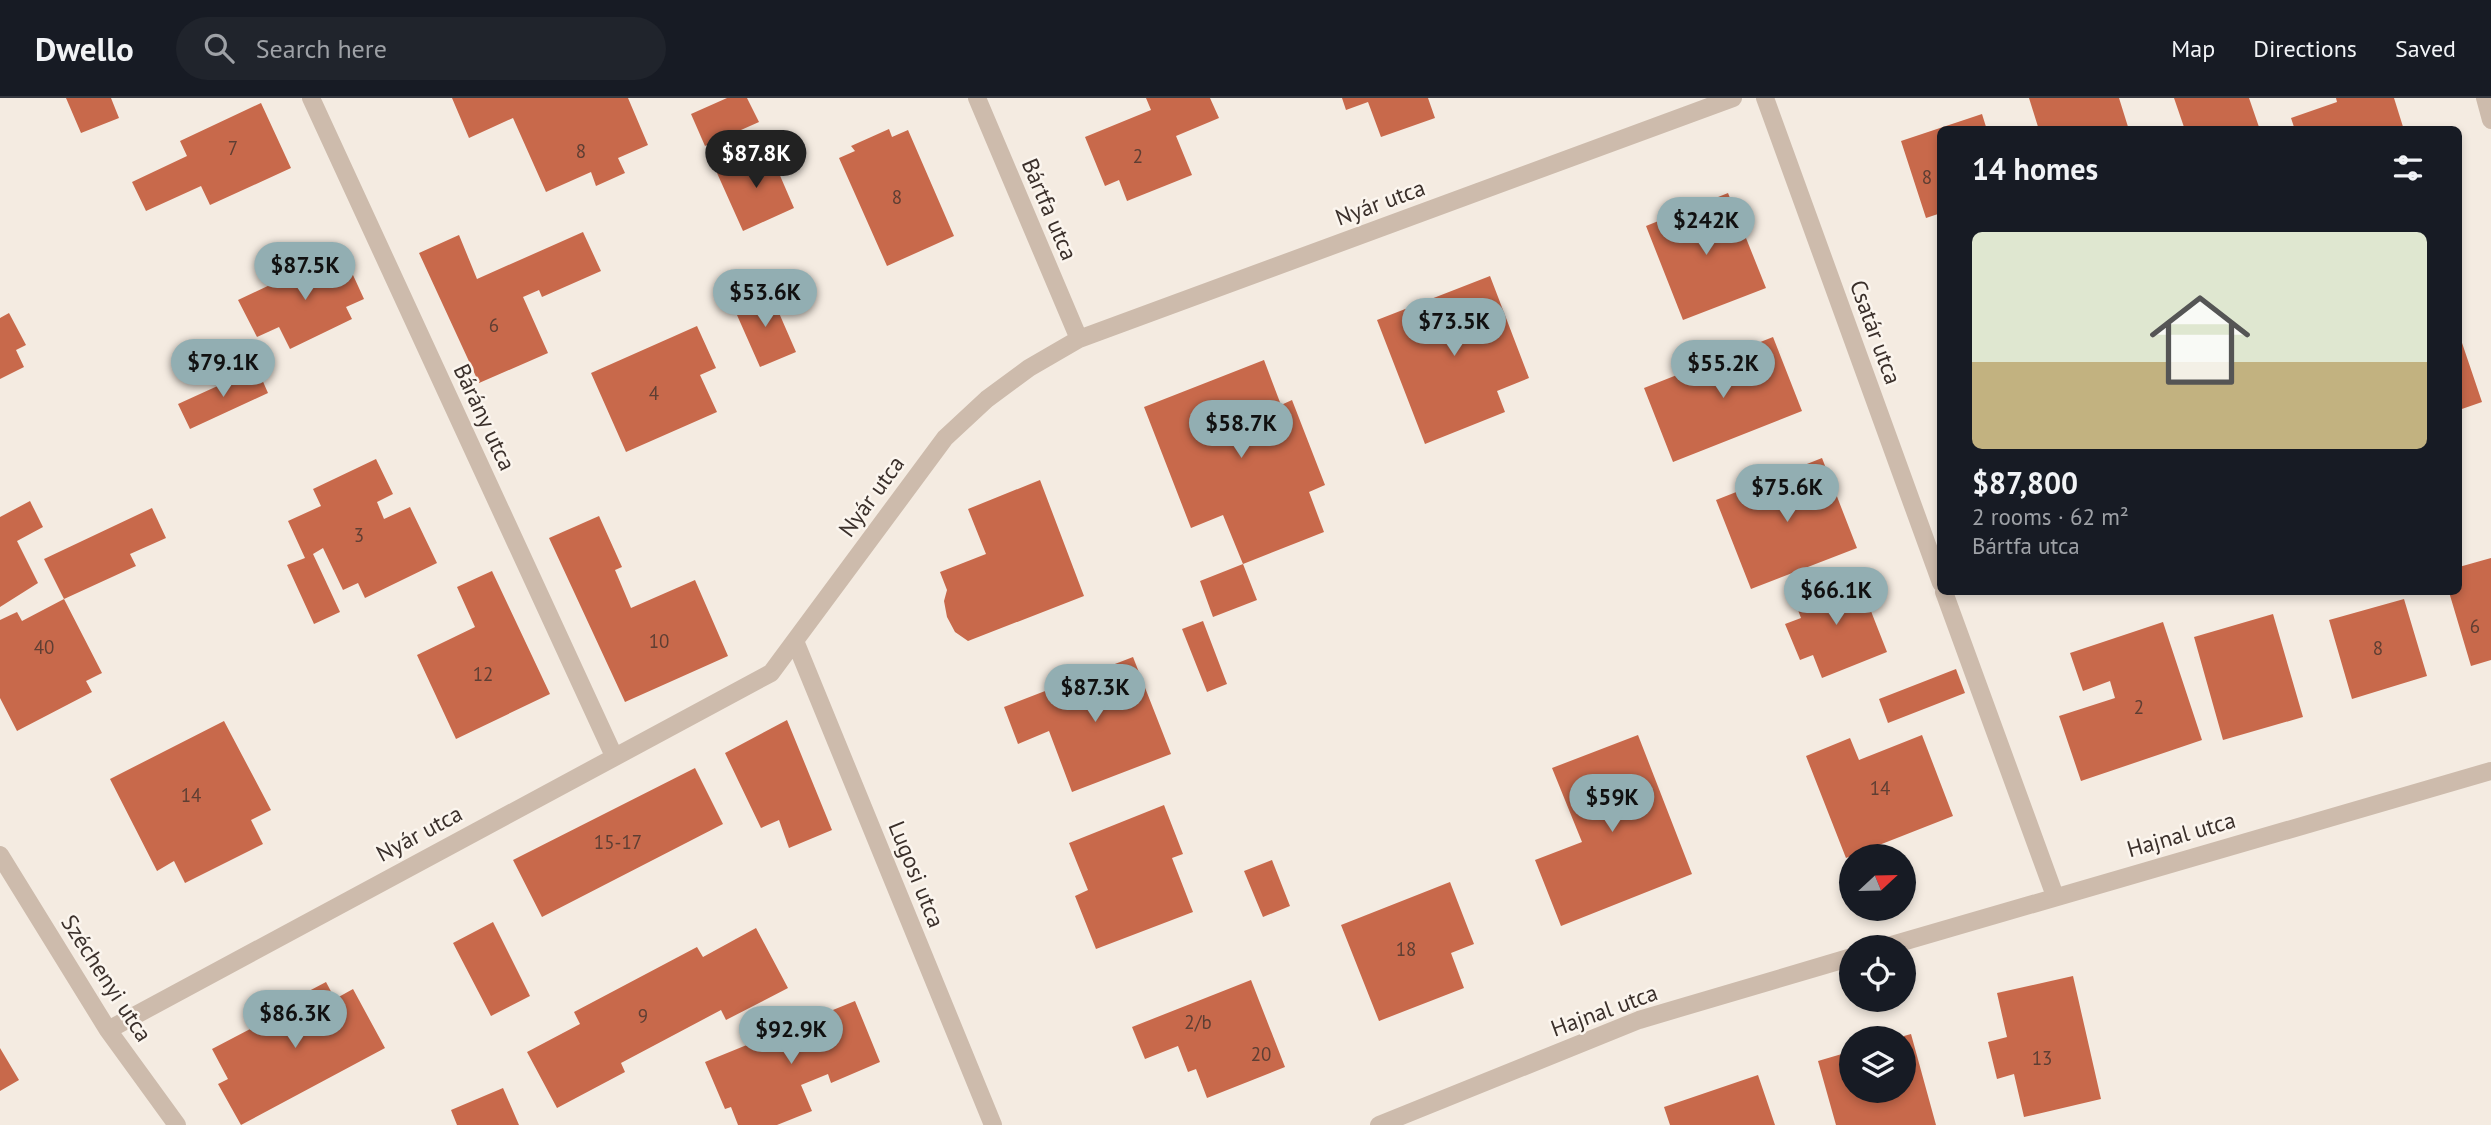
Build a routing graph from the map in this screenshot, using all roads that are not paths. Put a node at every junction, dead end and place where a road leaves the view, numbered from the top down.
1 (311, 98) edge
2 (976, 98) edge
3 (1733, 98) edge
4 (1765, 98) edge
5 (2485, 98) edge
6 (2491, 120) edge
7 (1079, 339) junction
8 (1937, 572) edge
9 (1945, 595) edge
10 (795, 641) junction
11 (614, 756) junction
12 (2491, 771) edge
13 (0, 855) edge
14 (2055, 896) junction
15 (1916, 938) edge
16 (1839, 961) edge
17 (108, 1030) junction
18 (177, 1125) edge
19 (993, 1125) edge
20 (1379, 1125) edge

1 - 11 street, Bárány utca
2 - 7 street, Bártfa utca
3 - 7 street, Nyár utca
4 - 8 street, Csatár utca
5 - 6 street
7 - 10 street, Nyár utca
9 - 14 street
10 - 11 street, Nyár utca
10 - 19 street, Lugosi utca
11 - 17 street, Nyár utca
12 - 14 street, Hajnal utca
13 - 17 street, Széchenyi utca
14 - 15 street, Hajnal utca
16 - 20 street, Hajnal utca
17 - 18 street, Széchenyi utca

